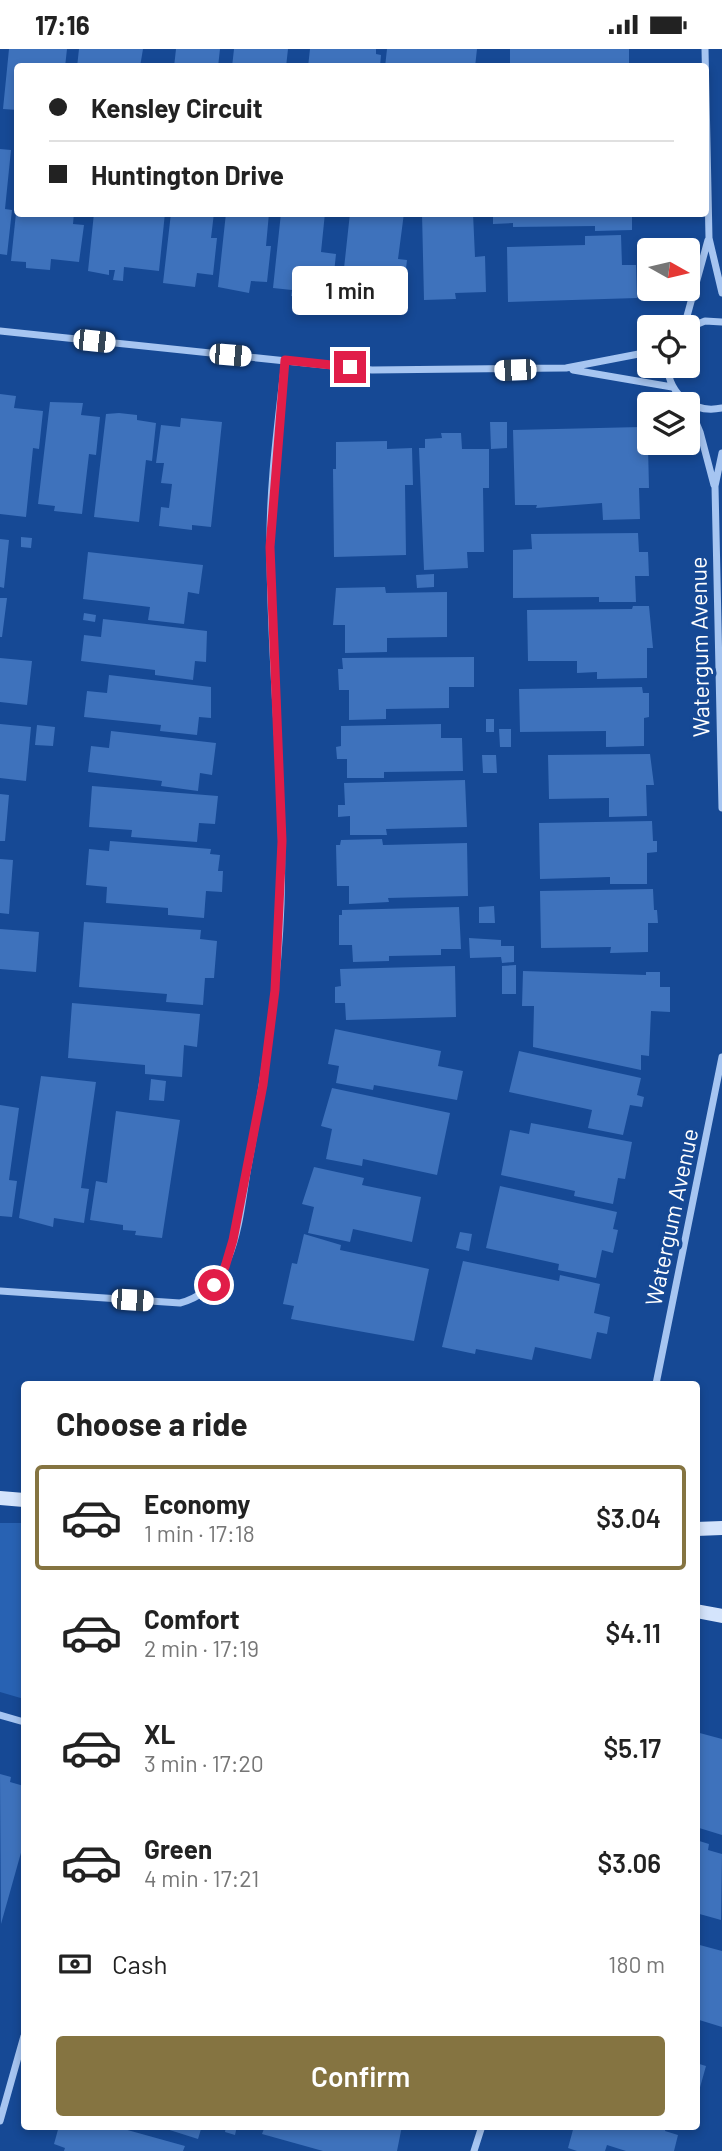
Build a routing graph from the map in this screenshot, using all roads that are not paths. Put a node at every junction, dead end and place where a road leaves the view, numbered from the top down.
1 (709, 217) edge
2 (709, 238) junction
3 (722, 293) edge
4 (689, 315) edge
5 (722, 322) edge
6 (700, 323) edge
7 (0, 331) edge
8 (637, 354) edge
9 (285, 360) junction
10 (566, 369) junction
11 (670, 378) edge
12 (672, 387) junction
13 (677, 392) edge
14 (700, 408) edge
15 (722, 408) edge
16 (700, 432) edge
17 (722, 453) edge
18 (715, 486) junction
19 (722, 808) edge
20 (722, 1058) edge
21 (0, 1291) edge
22 (657, 1381) edge
23 (0, 1498) edge
24 (21, 1500) edge
25 (722, 1528) edge
26 (700, 1529) edge
27 (700, 1612) edge
28 (722, 1616) edge
29 (0, 1715) edge
30 (21, 1721) edge
31 (21, 2047) edge
32 (0, 2121) edge
33 (481, 2130) edge
34 (474, 2151) edge

1 - 2 street
2 - 3 street
2 - 4 street
5 - 6 street
7 - 9 street
8 - 10 street
9 - 10 street
9 - 21 street
10 - 12 street
11 - 12 street
12 - 13 street
14 - 15 street
16 - 18 street, Watergum Avenue
17 - 18 street, Watergum Avenue
18 - 19 street, Watergum Avenue
20 - 22 street, Watergum Avenue
23 - 24 main road
25 - 26 main road
27 - 28 main road
29 - 30 street
31 - 32 street
33 - 34 street

